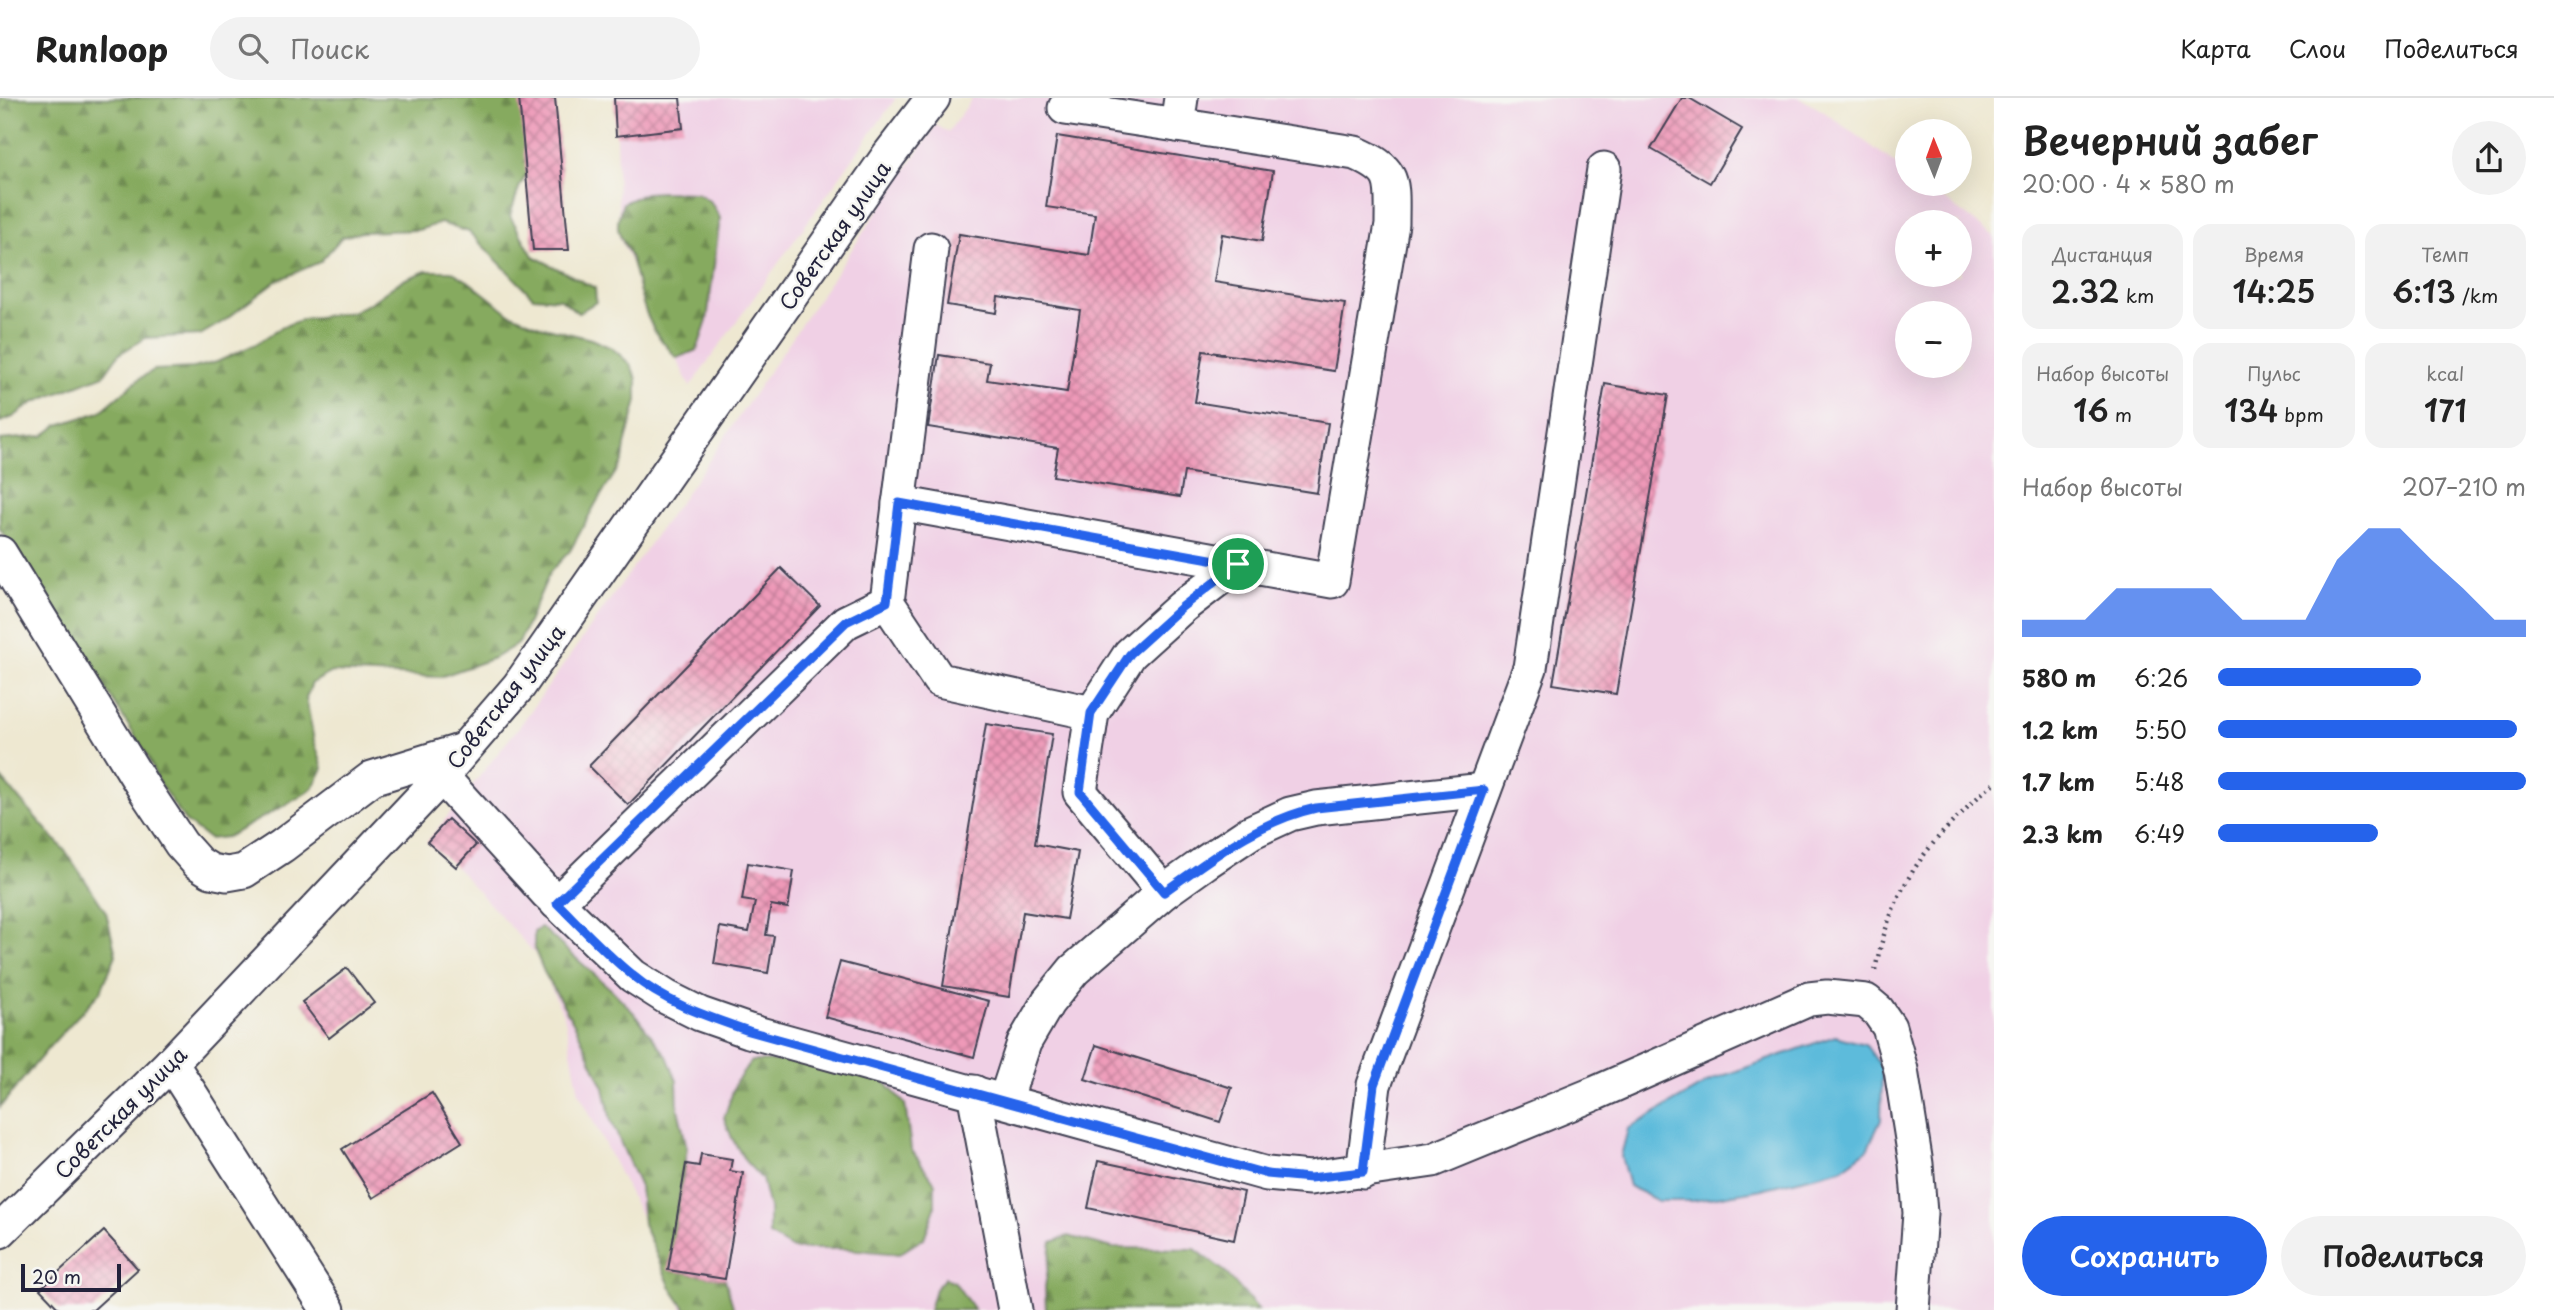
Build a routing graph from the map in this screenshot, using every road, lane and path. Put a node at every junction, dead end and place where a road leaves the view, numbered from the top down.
1 (933, 98) edge
2 (1065, 108) dead end
3 (1179, 112) edge
4 (1604, 169) dead end
5 (931, 249) dead end
6 (899, 503) junction
7 (0, 553) edge
8 (1238, 564) junction
9 (887, 602) junction
10 (1091, 713) junction
11 (463, 750) junction
12 (441, 776) junction
13 (1994, 784) edge
14 (1484, 790) junction
15 (1164, 892) junction
16 (557, 903) junction
17 (1866, 1001) junction
18 (171, 1063) junction
19 (990, 1097) junction
20 (1363, 1172) junction
21 (0, 1231) edge
22 (328, 1310) edge
23 (1015, 1310) edge
24 (1913, 1310) edge

1 - 11 street, Советская улица
2 - 3 street
3 - 8 street
4 - 14 street
5 - 6 street
6 - 8 street
6 - 9 street
7 - 11 street
8 - 10 street
9 - 10 street
9 - 16 street
10 - 15 street
11 - 12 street, Советская улица
12 - 16 street
12 - 18 street, Советская улица
13 - 17 path
14 - 15 street
14 - 20 street
15 - 19 street
16 - 19 street
17 - 20 street
17 - 24 street
18 - 21 street, Советская улица
18 - 22 street
19 - 20 street
19 - 23 street

